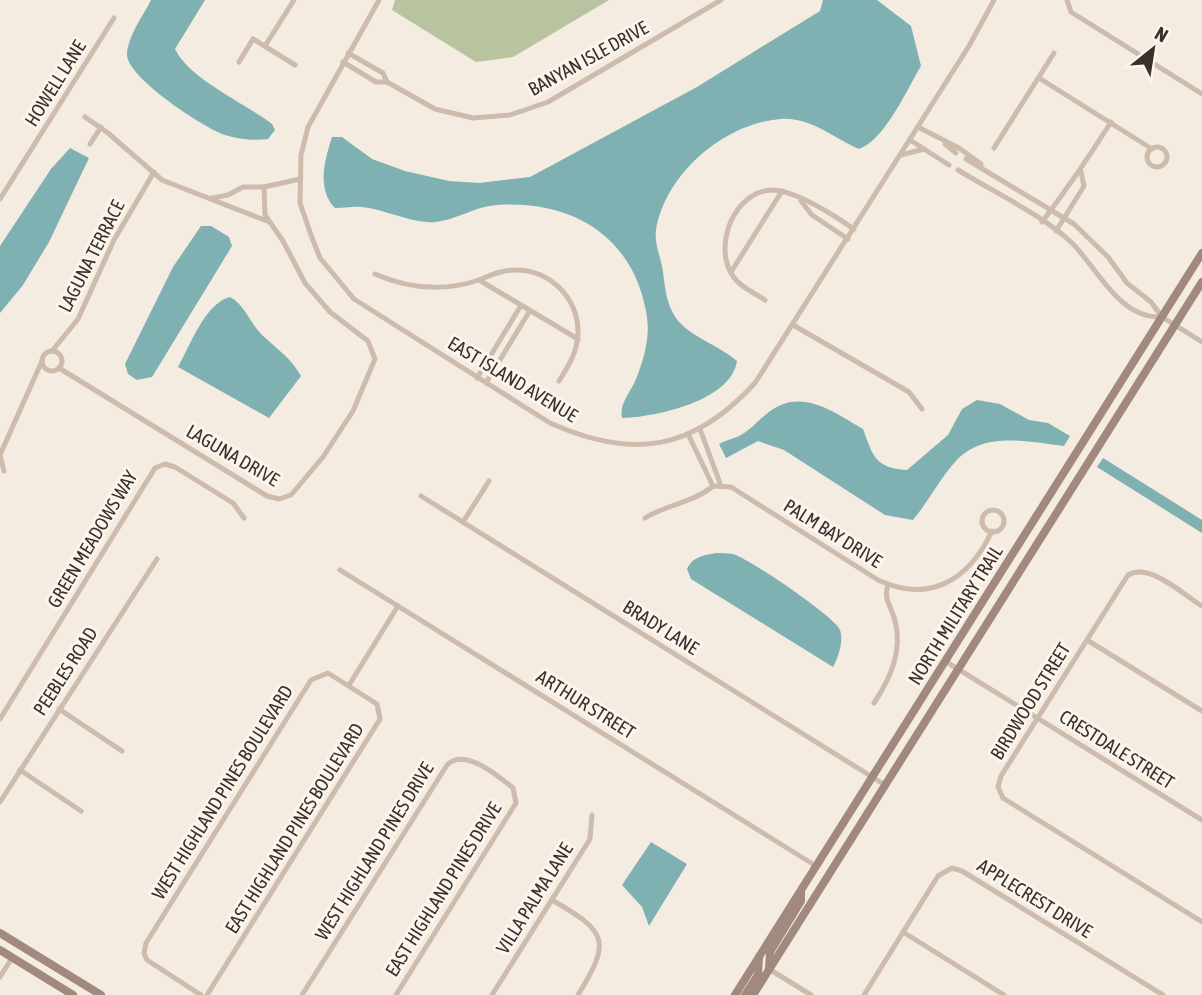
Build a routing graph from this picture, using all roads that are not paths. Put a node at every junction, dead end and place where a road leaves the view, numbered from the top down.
1 (294, 0) edge
2 (379, 0) edge
3 (721, 0) edge
4 (994, 0) edge
5 (1067, 0) edge
6 (114, 18) dead end
7 (265, 46) junction
8 (348, 53) junction
9 (1054, 53) dead end
10 (239, 62) dead end
11 (343, 62) junction
12 (295, 65) dead end
13 (1039, 78) junction
14 (387, 82) junction
15 (1202, 94) edge
16 (85, 117) dead end
17 (1111, 122) junction
18 (101, 127) junction
19 (918, 127) junction
20 (937, 138) junction
21 (910, 140) junction
22 (90, 144) dead end
23 (994, 148) dead end
24 (924, 149) junction
25 (1152, 149) dead end
26 (956, 153) dead end
27 (901, 155) junction
28 (966, 159) dead end
29 (949, 165) dead end
30 (983, 167) junction
31 (958, 170) dead end
32 (153, 172) junction
33 (1081, 172) junction
34 (300, 179) junction
35 (974, 180) junction
36 (264, 187) junction
37 (782, 191) junction
38 (209, 198) junction
39 (0, 199) edge
40 (801, 201) junction
41 (1052, 209) junction
42 (1064, 218) junction
43 (269, 222) junction
44 (1042, 222) junction
45 (854, 229) junction
46 (1056, 231) junction
47 (848, 239) junction
48 (1202, 253) edge
49 (731, 272) junction
50 (375, 274) dead end
51 (479, 280) junction
52 (1202, 282) edge
53 (765, 300) dead end
54 (520, 307) junction
55 (530, 312) junction
56 (1162, 317) junction
57 (793, 324) junction
58 (1175, 326) junction
59 (578, 339) junction
60 (1202, 342) edge
61 (52, 351) junction
62 (41, 361) junction
63 (59, 368) junction
64 (477, 378) junction
65 (559, 381) dead end
66 (486, 383) junction
67 (922, 409) dead end
68 (699, 429) junction
69 (688, 434) junction
70 (4, 471) dead end
71 (489, 481) dead end
72 (713, 486) junction
73 (720, 486) junction
74 (421, 496) dead end
75 (244, 518) dead end
76 (645, 518) dead end
77 (463, 522) junction
78 (992, 531) junction
79 (157, 559) dead end
80 (340, 570) dead end
81 (888, 585) junction
82 (398, 606) junction
83 (1202, 606) edge
84 (1087, 640) junction
85 (945, 661) junction
86 (958, 669) junction
87 (349, 685) junction
88 (874, 703) dead end
89 (58, 709) junction
90 (1202, 711) edge
91 (1038, 718) junction
92 (0, 719) edge
93 (122, 751) dead end
94 (20, 770) junction
95 (489, 772) joint
96 (871, 777) junction
97 (885, 785) junction
98 (0, 802) edge
99 (81, 811) dead end
100 (592, 815) dead end
101 (1202, 820) edge
102 (816, 866) junction
103 (801, 889) junction
104 (552, 900) junction
105 (1202, 922) edge
106 (903, 932) junction
107 (0, 933) edge
108 (0, 950) edge
109 (759, 957) junction
110 (12, 958) junction
111 (769, 969) junction
112 (0, 977) edge
113 (73, 995) edge
114 (101, 995) edge
115 (201, 995) edge
116 (207, 995) edge
117 (302, 995) edge
118 (396, 995) edge
119 (492, 995) edge
120 (578, 995) edge
121 (735, 995) edge
122 (745, 995) edge
123 (753, 995) edge
124 (811, 995) edge
125 (864, 995) edge
126 (1004, 995) edge
127 (1163, 995) edge

1 - 7 street
2 - 8 street, EAST ISLAND AVENUE
3 - 14 street, BANYAN ISLE DRIVE
4 - 19 street, EAST ISLAND AVENUE
5 - 15 street
6 - 39 street, HOWELL LANE
7 - 10 street
7 - 12 street
8 - 11 street, EAST ISLAND AVENUE
8 - 14 street, BANYAN ISLE DRIVE
9 - 13 street
11 - 14 street, BANYAN ISLE DRIVE
11 - 34 street, EAST ISLAND AVENUE
13 - 17 street
13 - 23 street
16 - 18 street
17 - 25 street
17 - 33 street
18 - 22 street
18 - 32 street
19 - 20 street
19 - 21 street, EAST ISLAND AVENUE
20 - 26 street
20 - 30 street
21 - 24 street
21 - 27 street, EAST ISLAND AVENUE
24 - 27 street
24 - 29 street
27 - 45 street, EAST ISLAND AVENUE
28 - 30 street
30 - 35 street
30 - 41 street
31 - 35 street
32 - 38 street
32 - 61 street, LAGUNA TERRACE
33 - 41 street
33 - 42 street
34 - 36 street
34 - 64 street, EAST ISLAND AVENUE
35 - 44 street
36 - 38 street
36 - 43 street, LAGUNA DRIVE
37 - 40 street
37 - 49 street
37 - 49 street
38 - 43 street
40 - 45 street
40 - 47 street
41 - 42 street
41 - 44 street
42 - 46 street
42 - 56 street
43 - 63 street, LAGUNA DRIVE
44 - 46 street
45 - 47 street, EAST ISLAND AVENUE
46 - 56 street
47 - 57 street, EAST ISLAND AVENUE
48 - 56 main road, NORTH MILITARY TRAIL
49 - 53 street
50 - 51 street
51 - 54 street
51 - 59 street
52 - 58 main road, NORTH MILITARY TRAIL
54 - 55 street
54 - 64 street
55 - 59 street
55 - 66 street
56 - 58 street
56 - 85 main road, NORTH MILITARY TRAIL
57 - 67 street
57 - 68 street, EAST ISLAND AVENUE
58 - 60 street
58 - 86 main road, NORTH MILITARY TRAIL
59 - 65 street
61 - 62 street, LAGUNA TERRACE
61 - 63 street
62 - 63 street
62 - 70 street, LAGUNA TERRACE
64 - 66 street, EAST ISLAND AVENUE
66 - 69 street, EAST ISLAND AVENUE
68 - 69 street, EAST ISLAND AVENUE
68 - 73 street
69 - 72 street
71 - 77 street
72 - 73 street, PALM BAY DRIVE
72 - 76 street
73 - 81 street, PALM BAY DRIVE
74 - 77 street, BRADY LANE
75 - 92 street, GREEN MEADOWS WAY
77 - 96 street, BRADY LANE
78 - 78 street, PALM BAY DRIVE
78 - 81 street, PALM BAY DRIVE
79 - 89 street, PEEBLES ROAD
80 - 82 street, ARTHUR STREET
81 - 88 street
82 - 87 street
82 - 102 street, ARTHUR STREET
83 - 84 street, BIRDWOOD STREET
84 - 90 street
84 - 91 street, BIRDWOOD STREET
85 - 86 street, CRESTDALE STREET
85 - 96 main road, NORTH MILITARY TRAIL
86 - 91 street, CRESTDALE STREET
86 - 97 main road, NORTH MILITARY TRAIL
87 - 115 street, WEST HIGHLAND PINES BOULEVARD
87 - 116 street, EAST HIGHLAND PINES BOULEVARD
89 - 93 street
89 - 94 street, PEEBLES ROAD
91 - 101 street, CRESTDALE STREET
91 - 105 street, BIRDWOOD STREET
94 - 98 street, PEEBLES ROAD
94 - 99 street
95 - 117 street, WEST HIGHLAND PINES DRIVE
95 - 118 street, EAST HIGHLAND PINES DRIVE
96 - 97 street, BRADY LANE
96 - 102 main road, NORTH MILITARY TRAIL
97 - 111 main road, NORTH MILITARY TRAIL
100 - 104 street, VILLA PALMA LANE
102 - 103 main road, NORTH MILITARY TRAIL
103 - 109 main road, NORTH MILITARY TRAIL
103 - 111 main road
104 - 119 street, VILLA PALMA LANE
104 - 120 street
106 - 125 street, APPLECREST DRIVE
106 - 126 street
106 - 127 street, APPLECREST DRIVE
107 - 114 main road
108 - 110 main road
109 - 121 main road, NORTH MILITARY TRAIL
109 - 122 main road
110 - 112 street
110 - 113 main road
111 - 123 main road, NORTH MILITARY TRAIL
111 - 124 street

